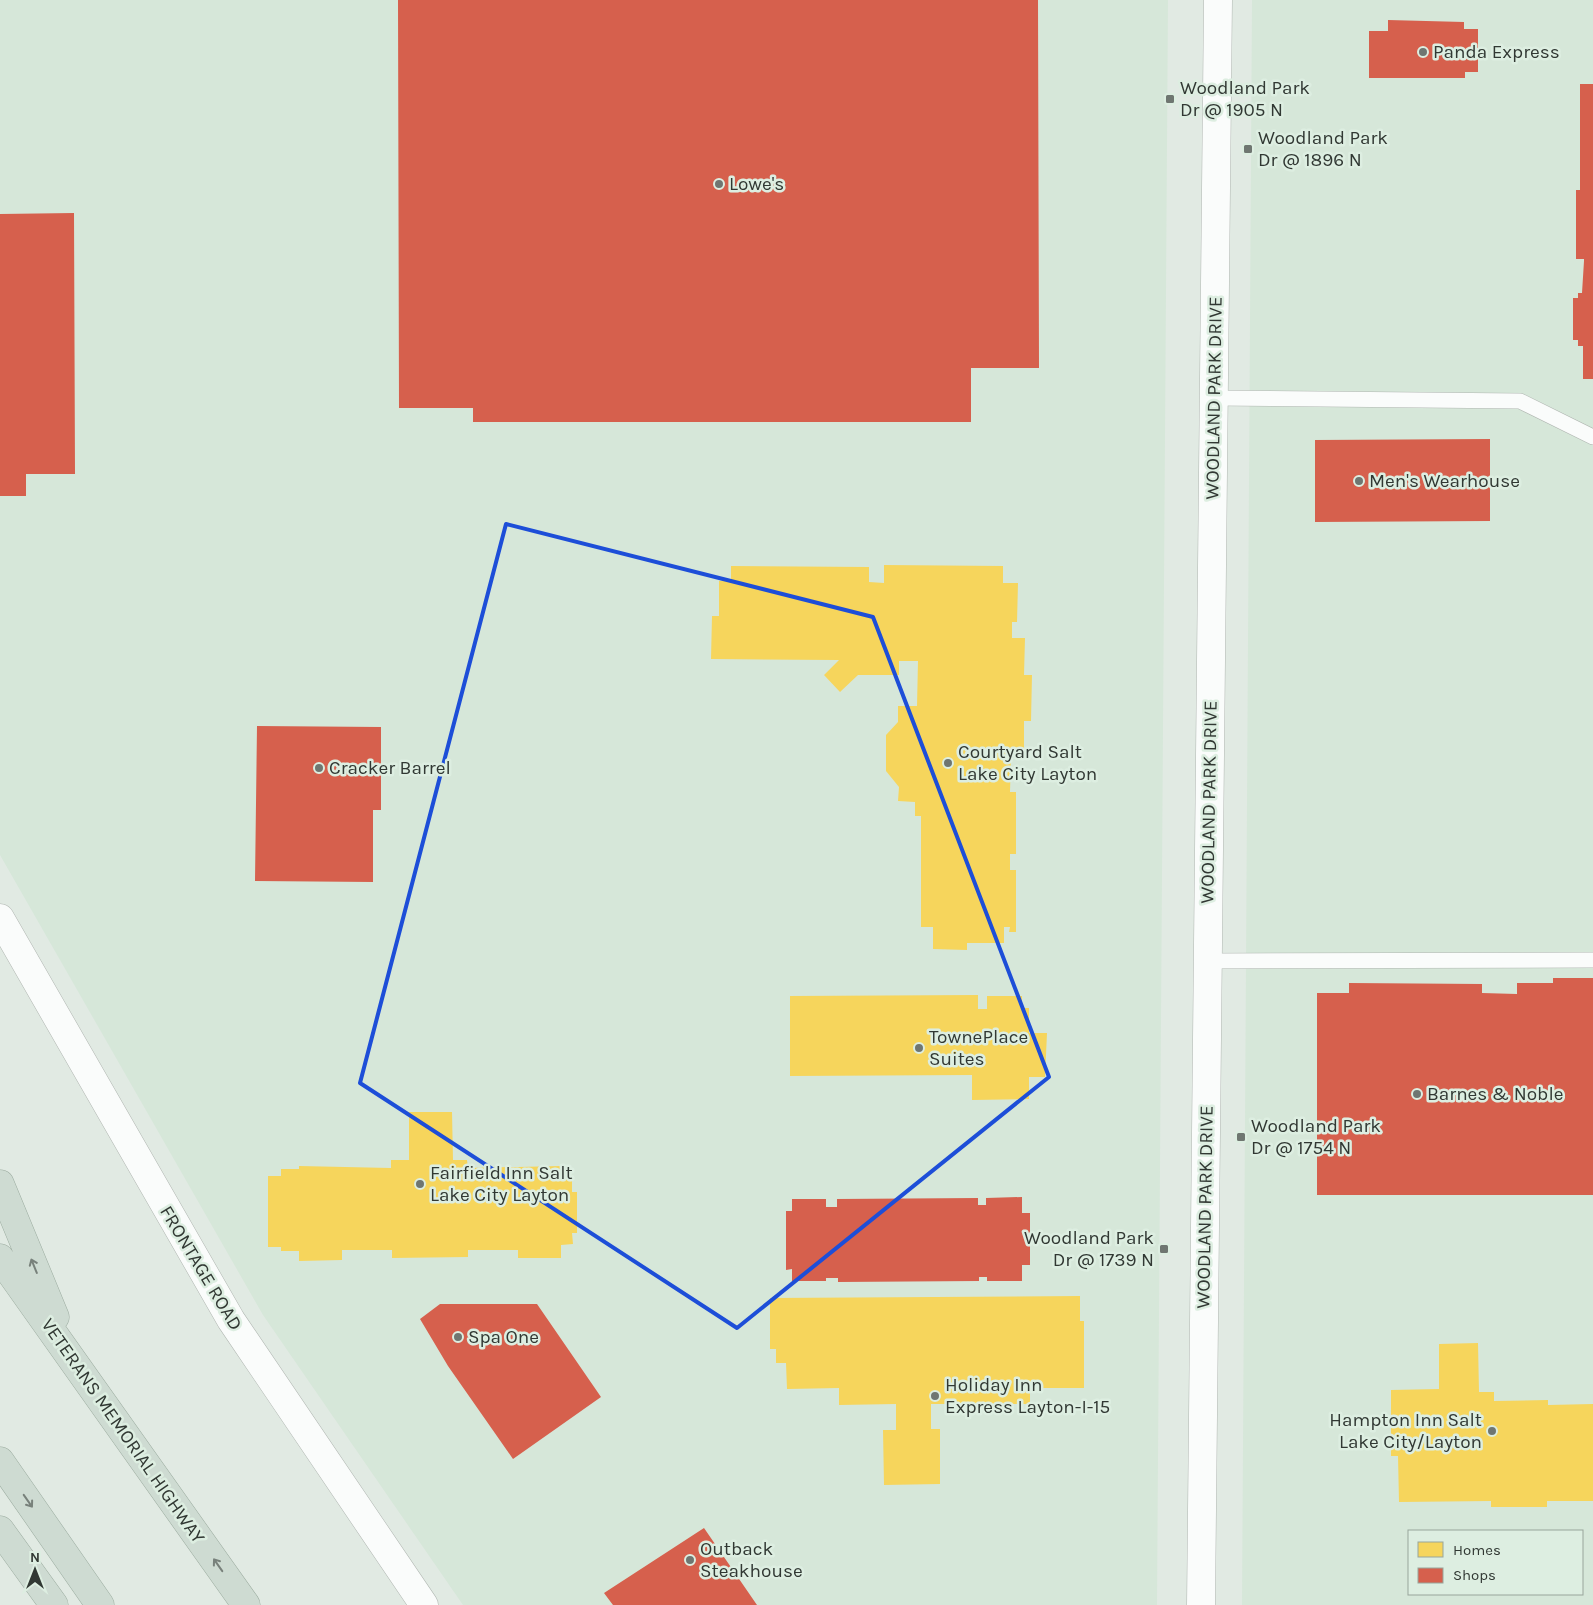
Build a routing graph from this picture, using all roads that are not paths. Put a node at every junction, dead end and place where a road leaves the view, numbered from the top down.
1 (1218, 0) edge
2 (1214, 398) junction
3 (1593, 437) edge
4 (0, 918) edge
5 (1208, 960) junction
6 (1593, 960) edge
7 (0, 1184) edge
8 (0, 1258) edge
9 (72, 1360) junction
10 (0, 1461) edge
11 (0, 1530) edge
12 (54, 1605) edge
13 (100, 1605) edge
14 (246, 1605) edge
15 (424, 1605) edge
16 (1201, 1605) edge

1 - 2 street, WOODLAND PARK DRIVE
2 - 3 lane
2 - 5 street, WOODLAND PARK DRIVE
4 - 15 street, FRONTAGE ROAD
5 - 6 lane
5 - 16 street, WOODLAND PARK DRIVE
9 -> 7 highway
8 - 9 highway, VETERANS MEMORIAL HIGHWAY
14 -> 9 highway, VETERANS MEMORIAL HIGHWAY
10 -> 13 highway
11 - 12 highway

